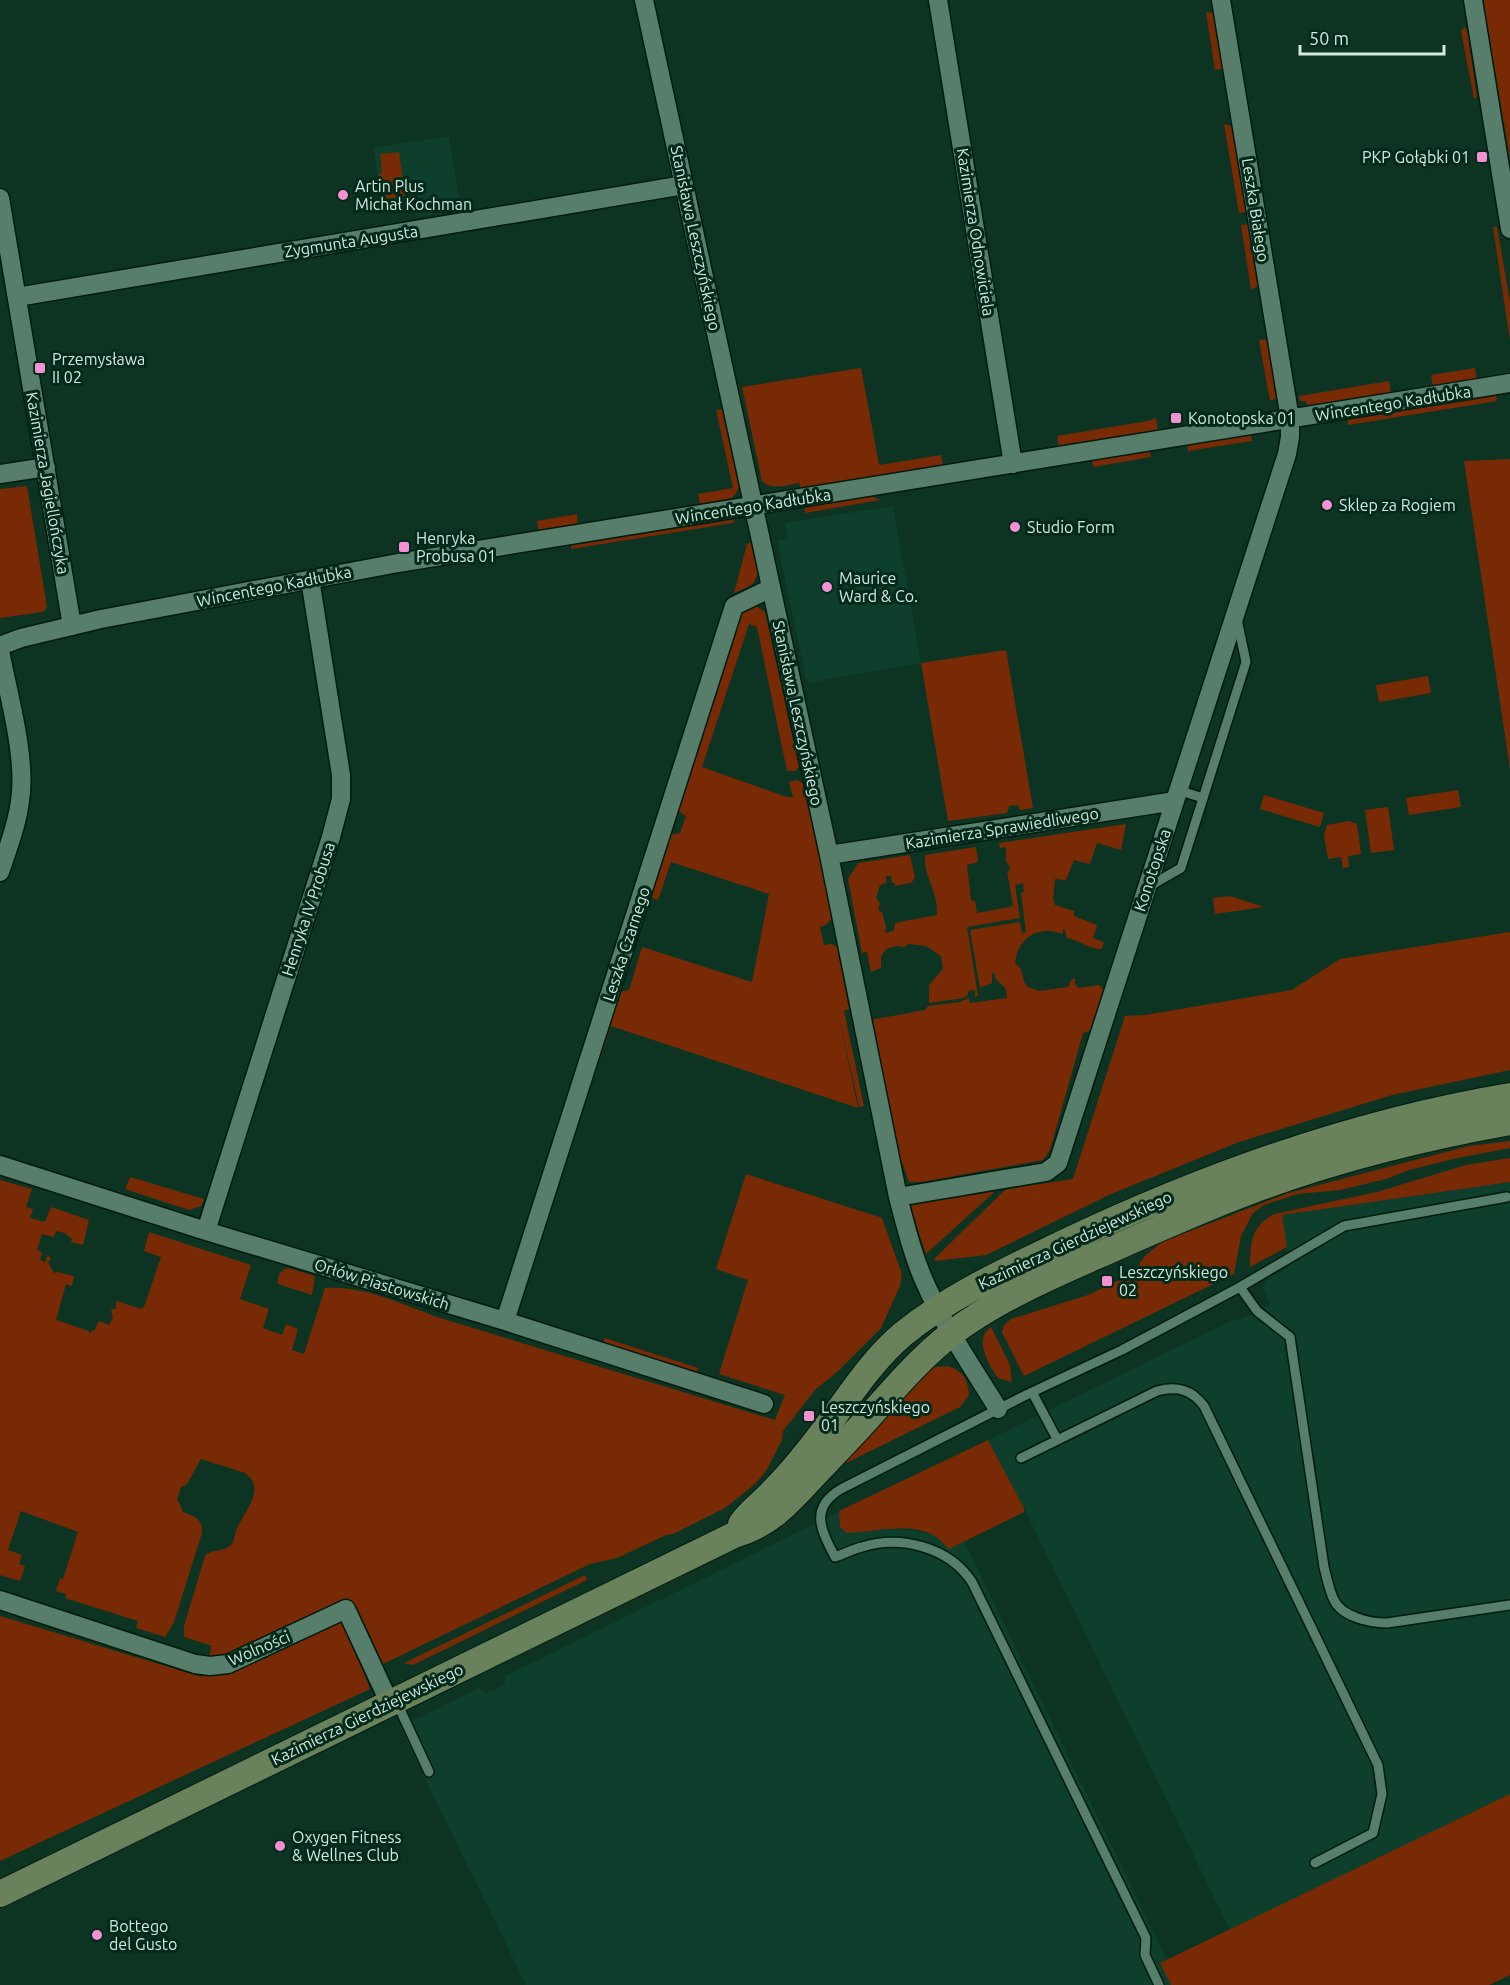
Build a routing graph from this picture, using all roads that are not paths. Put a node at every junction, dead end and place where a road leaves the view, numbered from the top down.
1 (644, 0) edge
2 (938, 0) edge
3 (1221, 0) edge
4 (1473, 0) edge
5 (684, 185) junction
6 (0, 198) edge
7 (1510, 230) edge
8 (17, 297) junction
9 (1510, 383) edge
10 (1290, 419) junction
11 (1013, 464) junction
12 (46, 467) junction
13 (0, 474) edge
14 (754, 506) junction
15 (309, 579) junction
16 (771, 588) junction
17 (1236, 613) junction
18 (72, 626) junction
19 (0, 646) edge
20 (0, 651) edge
21 (1222, 737) junction
22 (1234, 741) dead end
23 (1177, 796) junction
24 (1203, 798) junction
25 (1191, 838) junction
26 (1202, 842) dead end
27 (829, 855) junction
28 (0, 872) edge
29 (1146, 888) junction
30 (1510, 1096) edge
31 (1510, 1122) edge
32 (0, 1165) edge
33 (898, 1197) junction
34 (1507, 1197) dead end
35 (206, 1231) junction
36 (1240, 1287) junction
37 (938, 1309) junction
38 (505, 1321) junction
39 (952, 1333) junction
40 (1032, 1392) junction
41 (764, 1404) dead end
42 (998, 1409) junction
43 (1057, 1439) junction
44 (1021, 1458) dead end
45 (734, 1534) junction
46 (0, 1600) edge
47 (1510, 1605) edge
48 (393, 1702) junction
49 (429, 1772) dead end
50 (1315, 1863) dead end
51 (0, 1894) edge
52 (1159, 1985) edge

1 - 5 street, Stanisława Leszczyńskiego
2 - 11 street, Kazimierza Odnowiciela
3 - 10 street, Leszka Białego
4 - 7 street
5 - 8 street, Zygmunta Augusta
5 - 14 street, Stanisława Leszczyńskiego
6 - 8 street, Kazimierza Jagiellończyka
8 - 12 street, Kazimierza Jagiellończyka
9 - 10 street, Wincentego Kadłubka
10 - 11 street, Wincentego Kadłubka
10 - 17 street, Konotopska
11 - 14 street, Wincentego Kadłubka
12 - 13 street
12 - 18 street, Kazimierza Jagiellończyka
14 - 15 street, Wincentego Kadłubka
14 - 16 street, Stanisława Leszczyńskiego
15 - 18 street, Wincentego Kadłubka
15 - 35 street, Henryka IV Probusa
16 - 27 street, Stanisława Leszczyńskiego
16 - 38 street, Leszka Czarnego
17 - 21 lane
17 - 23 street, Konotopska
18 - 19 street, Wincentego Kadłubka
20 - 28 street
21 - 22 lane
21 - 24 lane
23 - 24 lane
23 - 27 street, Kazimierza Sprawiedliwego
23 - 29 street, Konotopska
24 - 25 lane
25 - 26 lane
25 - 29 lane
27 - 33 street, Stanisława Leszczyńskiego
29 - 33 street, Konotopska
30 - 37 street, Kazimierza Gierdziejewskiego
31 - 39 street, Kazimierza Gierdziejewskiego
32 - 35 street, Orłów Piastowskich
33 - 37 street, Stanisława Leszczyńskiego
34 - 36 lane
35 - 38 street, Orłów Piastowskich
36 - 40 lane
36 - 47 lane
37 - 39 street, Stanisława Leszczyńskiego
37 - 45 street, Kazimierza Gierdziejewskiego
38 - 41 street, Orłów Piastowskich
39 - 42 street, Stanisława Leszczyńskiego
39 - 45 street, Kazimierza Gierdziejewskiego
40 - 42 lane
40 - 43 lane
42 - 52 lane
43 - 44 lane
43 - 50 lane
45 - 48 street, Kazimierza Gierdziejewskiego
46 - 48 street, Wolności
48 - 49 lane
48 - 51 street, Kazimierza Gierdziejewskiego

